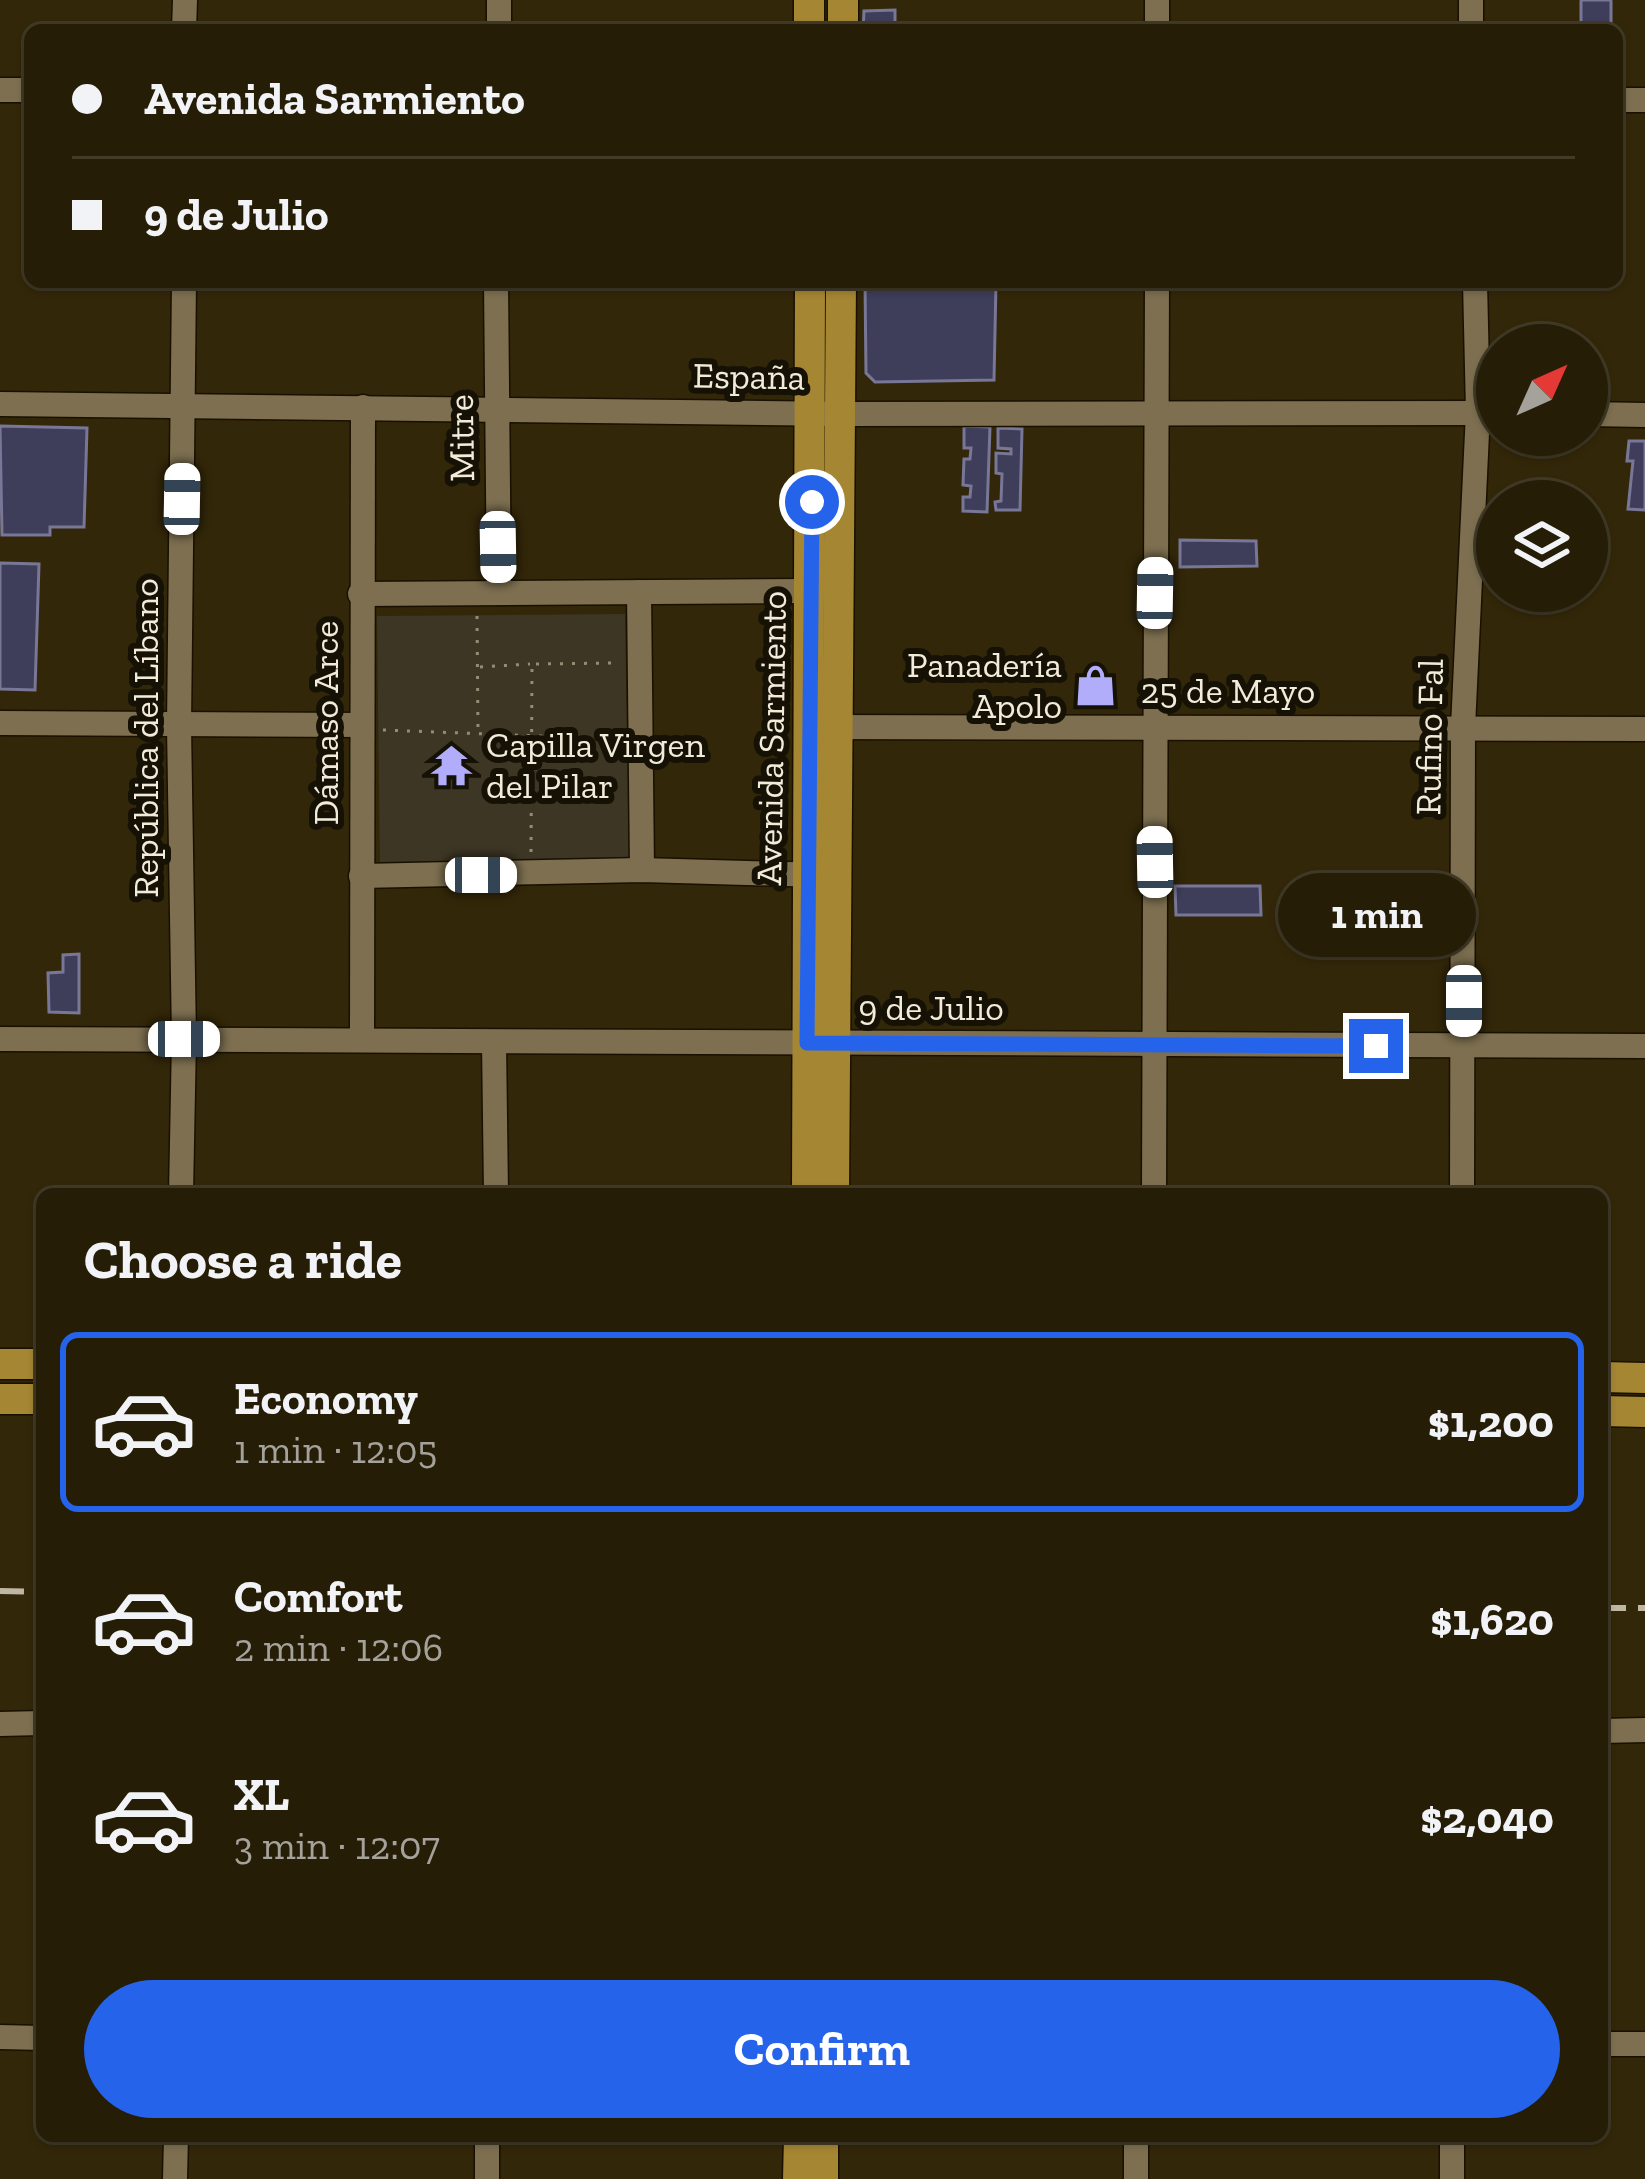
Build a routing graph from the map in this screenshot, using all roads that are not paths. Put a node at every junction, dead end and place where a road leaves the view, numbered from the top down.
1 (184, 288) edge
2 (496, 288) edge
3 (811, 288) edge
4 (840, 288) edge
5 (1157, 288) edge
6 (1476, 288) edge
7 (1479, 324) edge
8 (0, 404) edge
9 (362, 407) junction
10 (496, 407) junction
11 (183, 408) junction
12 (1476, 413) edge
13 (826, 414) junction
14 (1608, 414) edge
15 (1158, 415) junction
16 (1645, 415) edge
17 (1484, 456) edge
18 (812, 591) junction
19 (639, 592) junction
20 (499, 593) junction
21 (360, 594) junction
22 (0, 723) edge
23 (179, 726) junction
24 (1153, 726) junction
25 (823, 727) junction
26 (1463, 727) junction
27 (370, 728) junction
28 (1645, 729) edge
29 (642, 870) junction
30 (822, 875) junction
31 (362, 876) junction
32 (0, 1039) edge
33 (184, 1039) junction
34 (362, 1039) junction
35 (494, 1042) junction
36 (821, 1043) junction
37 (1157, 1044) junction
38 (1645, 1046) edge
39 (1464, 1047) junction
40 (181, 1188) edge
41 (496, 1188) edge
42 (808, 1188) edge
43 (833, 1188) edge
44 (1154, 1188) edge
45 (1462, 1188) edge
46 (0, 1364) edge
47 (36, 1364) edge
48 (1608, 1377) edge
49 (1645, 1378) edge
50 (0, 1399) edge
51 (36, 1399) edge
52 (1608, 1411) edge
53 (1645, 1412) edge
54 (36, 1723) edge
55 (0, 1724) edge
56 (1608, 1730) edge
57 (1645, 1730) edge
58 (0, 2037) edge
59 (36, 2038) edge
60 (1608, 2044) edge
61 (1645, 2044) edge
62 (176, 2142) edge
63 (487, 2142) edge
64 (799, 2142) edge
65 (823, 2142) edge
66 (1136, 2142) edge
67 (1452, 2142) edge
68 (175, 2179) edge
69 (487, 2179) edge
70 (798, 2179) edge
71 (823, 2179) edge
72 (1136, 2179) edge
73 (1452, 2179) edge

1 - 11 street, República del Líbano
2 - 10 street, Mitre
3 - 13 main road, Avenida Sarmiento
4 - 13 main road, Avenida Sarmiento
5 - 15 street
6 - 7 street, Rufino Fal
8 - 11 street, España
9 - 10 street, España
9 - 11 street, España
9 - 21 street, Dámaso Arce
10 - 13 street, España
10 - 20 street, Mitre
11 - 23 street, República del Líbano
12 - 15 street, España
13 - 15 street, España
13 - 18 main road, Avenida Sarmiento
13 - 25 main road, Avenida Sarmiento
14 - 16 street
15 - 24 street
17 - 26 street, Rufino Fal
18 - 19 street
18 - 25 main road, Avenida Sarmiento
19 - 20 street
19 - 29 street
20 - 21 street
21 - 27 street, Dámaso Arce
22 - 23 street
23 - 27 street
23 - 33 street, República del Líbano
24 - 25 street, 25 de Mayo
24 - 26 street, 25 de Mayo
24 - 37 street
25 - 30 main road, Avenida Sarmiento
26 - 28 street, 25 de Mayo
26 - 39 street, Rufino Fal
27 - 31 street, Dámaso Arce
29 - 30 street
29 - 31 street
30 - 36 main road, Avenida Sarmiento
31 - 34 street, Dámaso Arce
32 - 33 street, 9 de Julio
33 - 34 street, 9 de Julio
33 - 40 street, República del Líbano
34 - 35 street, 9 de Julio
35 - 36 street, 9 de Julio
35 - 41 street
36 - 37 street, 9 de Julio
36 - 42 main road, Avenida Sarmiento
36 - 43 main road, Avenida Sarmiento
37 - 39 street, 9 de Julio
37 - 44 street
38 - 39 street, 9 de Julio
39 - 45 street, Rufino Fal
46 - 47 main road
48 - 49 main road
50 - 51 main road
52 - 53 main road
54 - 55 street
56 - 57 street
58 - 59 street
60 - 61 street
62 - 68 street
63 - 69 street
64 - 70 main road
65 - 71 main road
66 - 72 street
67 - 73 street

